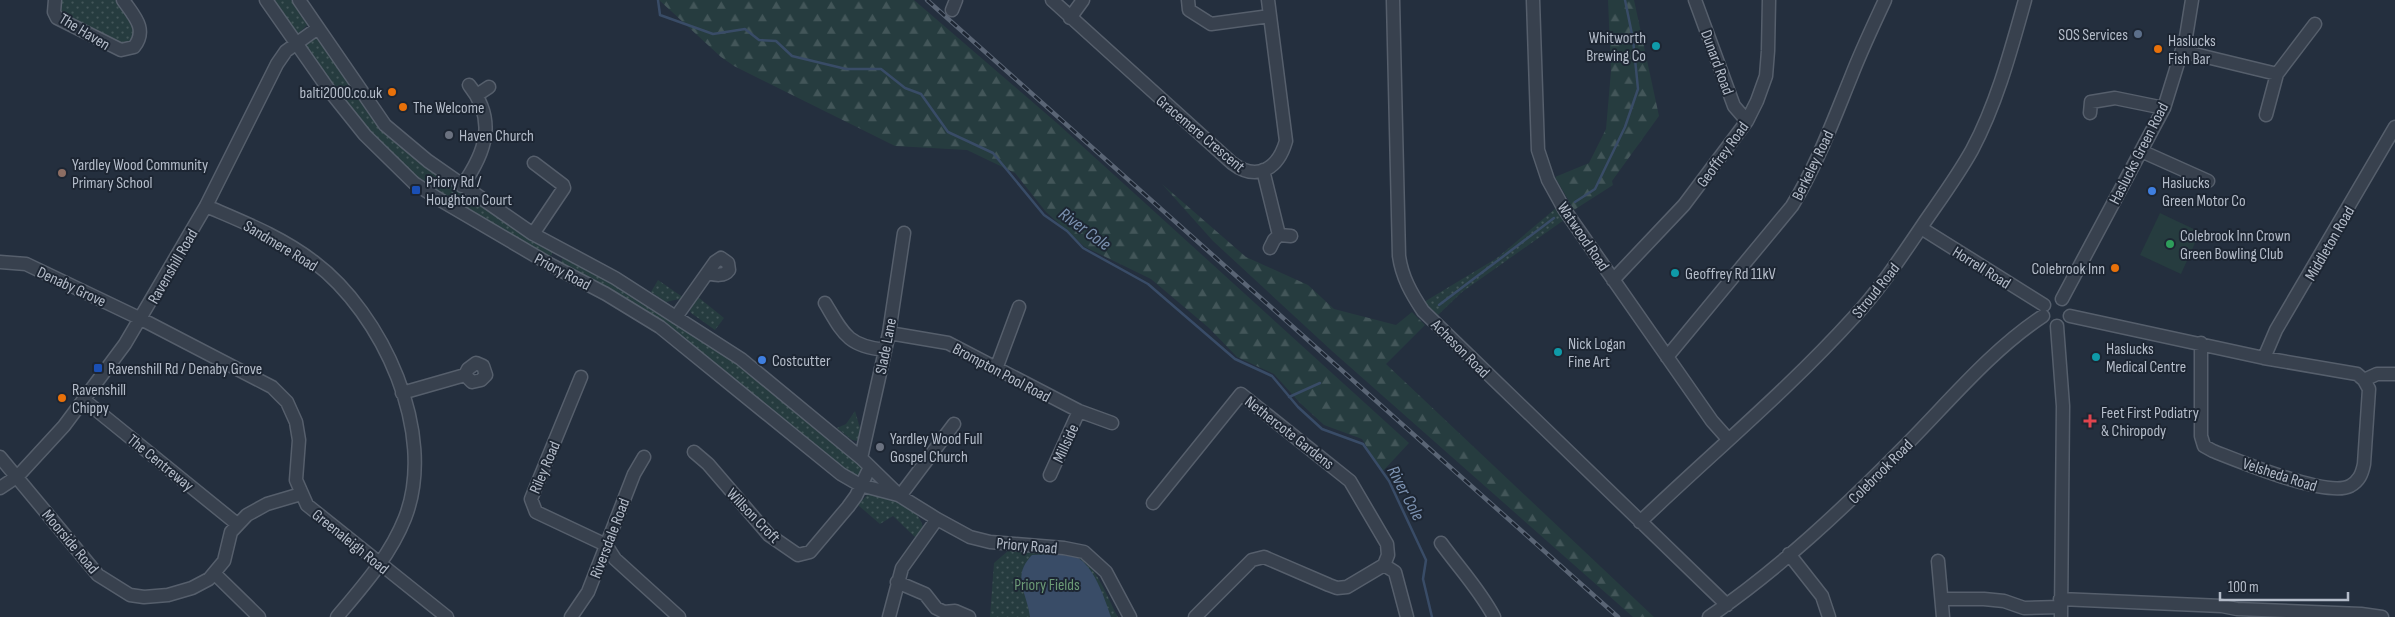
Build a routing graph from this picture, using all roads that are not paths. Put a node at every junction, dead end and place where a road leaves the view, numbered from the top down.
1 (55, 0) edge
2 (123, 0) edge
3 (266, 0) edge
4 (299, 0) edge
5 (1052, 0) edge
6 (1083, 0) edge
7 (1188, 0) edge
8 (1268, 0) edge
9 (1393, 0) edge
10 (1533, 0) edge
11 (1695, 0) edge
12 (1769, 0) edge
13 (1885, 0) edge
14 (2025, 0) edge
15 (2192, 0) edge
16 (1270, 16) junction
17 (1070, 18) junction
18 (2315, 24) dead end
19 (318, 28) junction
20 (296, 43) junction
21 (2182, 52) junction
22 (2277, 74) junction
23 (489, 87) dead end
24 (2164, 108) junction
25 (2090, 113) dead end
26 (2266, 114) dead end
27 (1747, 120) junction
28 (2395, 127) edge
29 (2141, 152) junction
30 (534, 164) dead end
31 (1264, 170) junction
32 (2208, 181) dead end
33 (462, 186) junction
34 (206, 206) junction
35 (1920, 228) junction
36 (904, 233) dead end
37 (533, 234) junction
38 (1270, 248) dead end
39 (560, 250) junction
40 (0, 262) edge
41 (551, 265) junction
42 (708, 273) dead end
43 (1614, 280) junction
44 (2062, 299) junction
45 (825, 303) dead end
46 (1019, 307) dead end
47 (2043, 311) junction
48 (2070, 316) junction
49 (676, 317) junction
50 (141, 319) junction
51 (2057, 326) junction
52 (889, 333) junction
53 (2202, 343) junction
54 (885, 350) junction
55 (1667, 356) junction
56 (2264, 358) junction
57 (996, 369) junction
58 (2395, 374) edge
59 (465, 375) dead end
60 (581, 377) dead end
61 (2364, 380) junction
62 (402, 394) junction
63 (84, 400) junction
64 (1079, 411) junction
65 (954, 424) dead end
66 (1112, 424) dead end
67 (1728, 439) junction
68 (694, 452) dead end
69 (0, 457) edge
70 (644, 457) dead end
71 (865, 462) junction
72 (1050, 475) dead end
73 (18, 476) junction
74 (860, 485) junction
75 (0, 488) edge
76 (301, 494) junction
77 (900, 496) junction
78 (1153, 503) dead end
79 (937, 519) junction
80 (1640, 522) junction
81 (238, 524) junction
82 (1441, 542) dead end
83 (606, 545) junction
84 (1789, 554) junction
85 (1938, 561) dead end
86 (379, 565) junction
87 (1384, 565) junction
88 (215, 574) junction
89 (897, 582) junction
90 (1942, 599) junction
91 (1727, 605) junction
92 (2060, 608) edge
93 (259, 617) edge
94 (337, 617) edge
95 (447, 617) edge
96 (571, 617) edge
97 (679, 617) edge
98 (889, 617) edge
99 (970, 617) edge
100 (1130, 617) edge
101 (1195, 617) edge
102 (1407, 617) edge
103 (1494, 617) edge
104 (1709, 617) edge
105 (1829, 617) edge
106 (1943, 617) edge
107 (2382, 617) edge

1 - 2 street, The Haven
3 - 20 street, Priory Road
4 - 19 street, Priory Road
5 - 17 street, Gracemere Crescent
6 - 17 street
7 - 16 street
8 - 16 street, Gracemere Crescent
9 - 80 street, Acheson Road
10 - 43 street, Watwood Road
11 - 27 street, Dunard Road
12 - 27 street, Geoffrey Road
13 - 55 street, Berkeley Road
14 - 35 street, Stroud Road
15 - 21 street, Haslucks Green Road
16 - 31 street, Gracemere Crescent
17 - 31 street, Gracemere Crescent
18 - 22 street
19 - 20 street, Ravenshill Road
19 - 33 street, Priory Road
20 - 34 street, Ravenshill Road
20 - 41 street, Priory Road
21 - 22 street
21 - 24 street, Haslucks Green Road
22 - 26 street
23 - 33 street
24 - 25 street
24 - 29 street, Haslucks Green Road
27 - 43 street, Geoffrey Road
28 - 56 street, Middleton Road
29 - 32 street
29 - 44 street, Haslucks Green Road
30 - 37 street
31 - 38 street
33 - 37 street, Priory Road
34 - 50 street, Ravenshill Road
34 - 62 street, Sandmere Road
35 - 47 street, Horrell Road
35 - 67 street, Stroud Road
36 - 52 street, Slade Lane
37 - 39 street, Priory Road
39 - 41 street
39 - 49 street, Priory Road
40 - 50 street, Denaby Grove
41 - 74 street, Priory Road
42 - 49 street
43 - 55 street, Watwood Road
44 - 47 street
44 - 48 street
45 - 54 street
46 - 57 street
47 - 51 street
47 - 84 street, Colebrook Road
48 - 51 street
48 - 53 street
49 - 71 street, Priory Road
50 - 63 street, Ravenshill Road
50 - 76 street, Greenaleigh Road
51 - 92 street
52 - 54 street, Slade Lane
52 - 57 street, Brompton Pool Road
53 - 56 street
53 - 61 street, Velsheda Road
54 - 71 street, Slade Lane
55 - 67 street, Watwood Road
56 - 61 street
57 - 64 street, Brompton Pool Road
58 - 61 street
59 - 62 street
60 - 83 street, Riley Road
62 - 86 street, Sandmere Road
63 - 73 street, Ravenshill Road
63 - 81 street, The Centreway
64 - 66 street, Brompton Pool Road
64 - 72 street, Millside
65 - 77 street
67 - 80 street, Stroud Road
68 - 74 street, Willson Croft
69 - 73 street, Moorside Road
70 - 83 street, Riversdale Road
71 - 74 street, Slade Lane
71 - 77 street, Priory Road
73 - 75 street, Ravenshill Road
73 - 88 street, Moorside Road
74 - 77 street, Priory Road
76 - 81 street
76 - 86 street, Greenaleigh Road
77 - 79 street, Priory Road
78 - 87 street, Nethercote Gardens
79 - 89 street
79 - 100 street, Priory Road
80 - 91 street, Acheson Road
81 - 88 street
82 - 103 street
83 - 96 street, Riversdale Road
83 - 97 street
84 - 91 street, Colebrook Road
84 - 105 street
85 - 90 street
86 - 94 street, Sandmere Road
86 - 95 street, Greenaleigh Road
87 - 101 street
87 - 102 street
88 - 93 street
89 - 98 street
89 - 99 street
90 - 92 street
90 - 106 street
91 - 104 street, Colebrook Road
92 - 107 street

